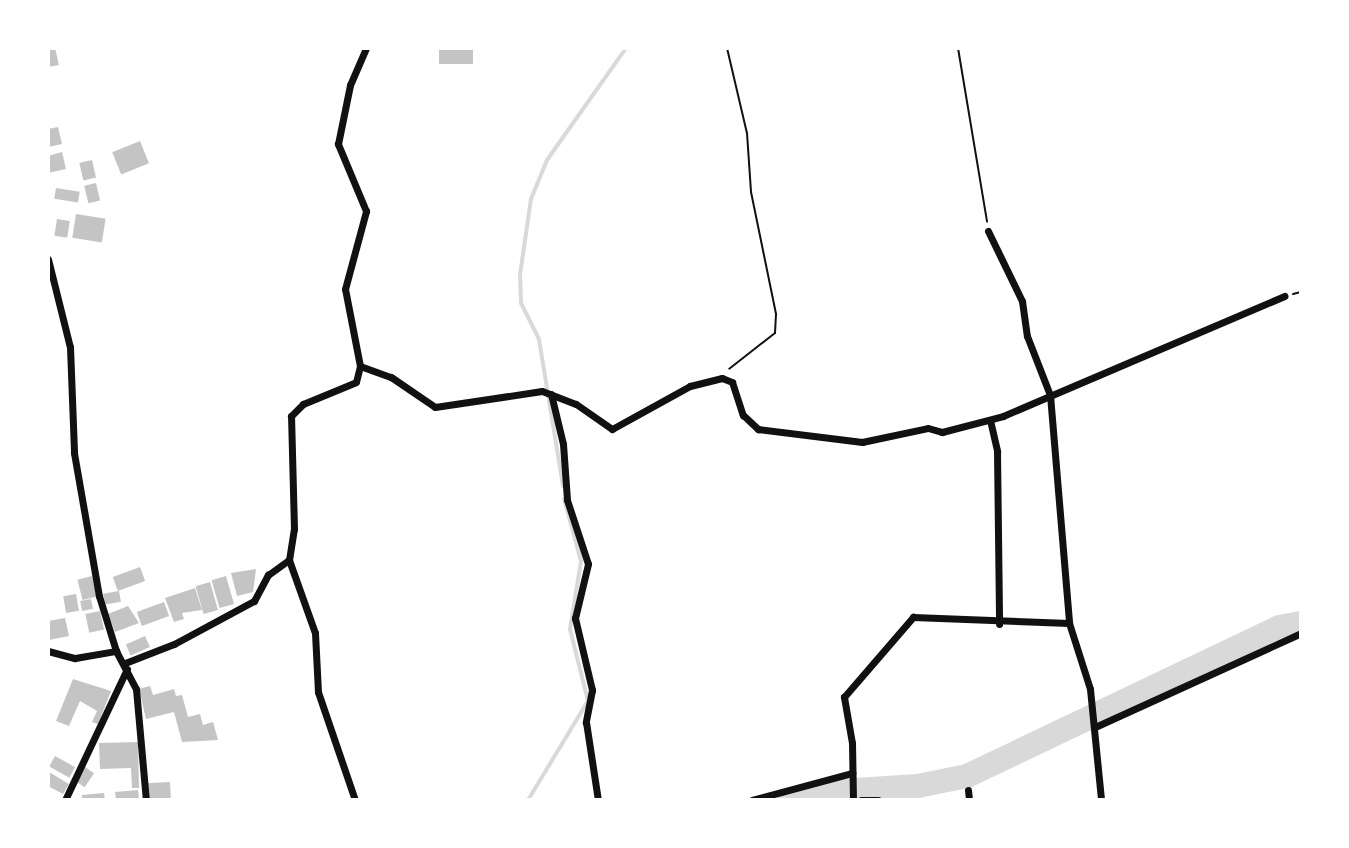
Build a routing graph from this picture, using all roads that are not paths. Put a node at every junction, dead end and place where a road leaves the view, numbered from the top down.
1 (366, 48) edge
2 (988, 231) road end
3 (48, 259) edge
4 (1284, 296) dead end
5 (360, 366) junction
6 (547, 393) junction
7 (1050, 395) junction
8 (990, 420) junction
9 (289, 560) junction
10 (1069, 623) junction
11 (999, 624) junction
12 (1301, 633) edge
13 (48, 651) edge
14 (116, 651) junction
15 (126, 666) junction
16 (1095, 724) junction
17 (852, 773) junction
18 (968, 790) dead end
19 (852, 796) edge
20 (65, 800) edge
21 (146, 800) edge
22 (355, 800) edge
23 (598, 800) edge
24 (752, 800) edge
25 (861, 800) edge
26 (878, 800) edge
27 (969, 800) edge
28 (1101, 800) edge

1 - 5 street
2 - 7 street
3 - 14 street
4 - 7 street
5 - 6 street
5 - 9 street
6 - 8 street
6 - 23 street
7 - 8 street
7 - 10 street
8 - 11 street
9 - 15 street
9 - 22 street
10 - 11 street
10 - 16 street
11 - 17 street
12 - 16 street
13 - 14 street
14 - 15 street
15 - 20 street
15 - 21 street
16 - 28 street
17 - 19 street
17 - 24 street
18 - 27 street
25 - 26 street

